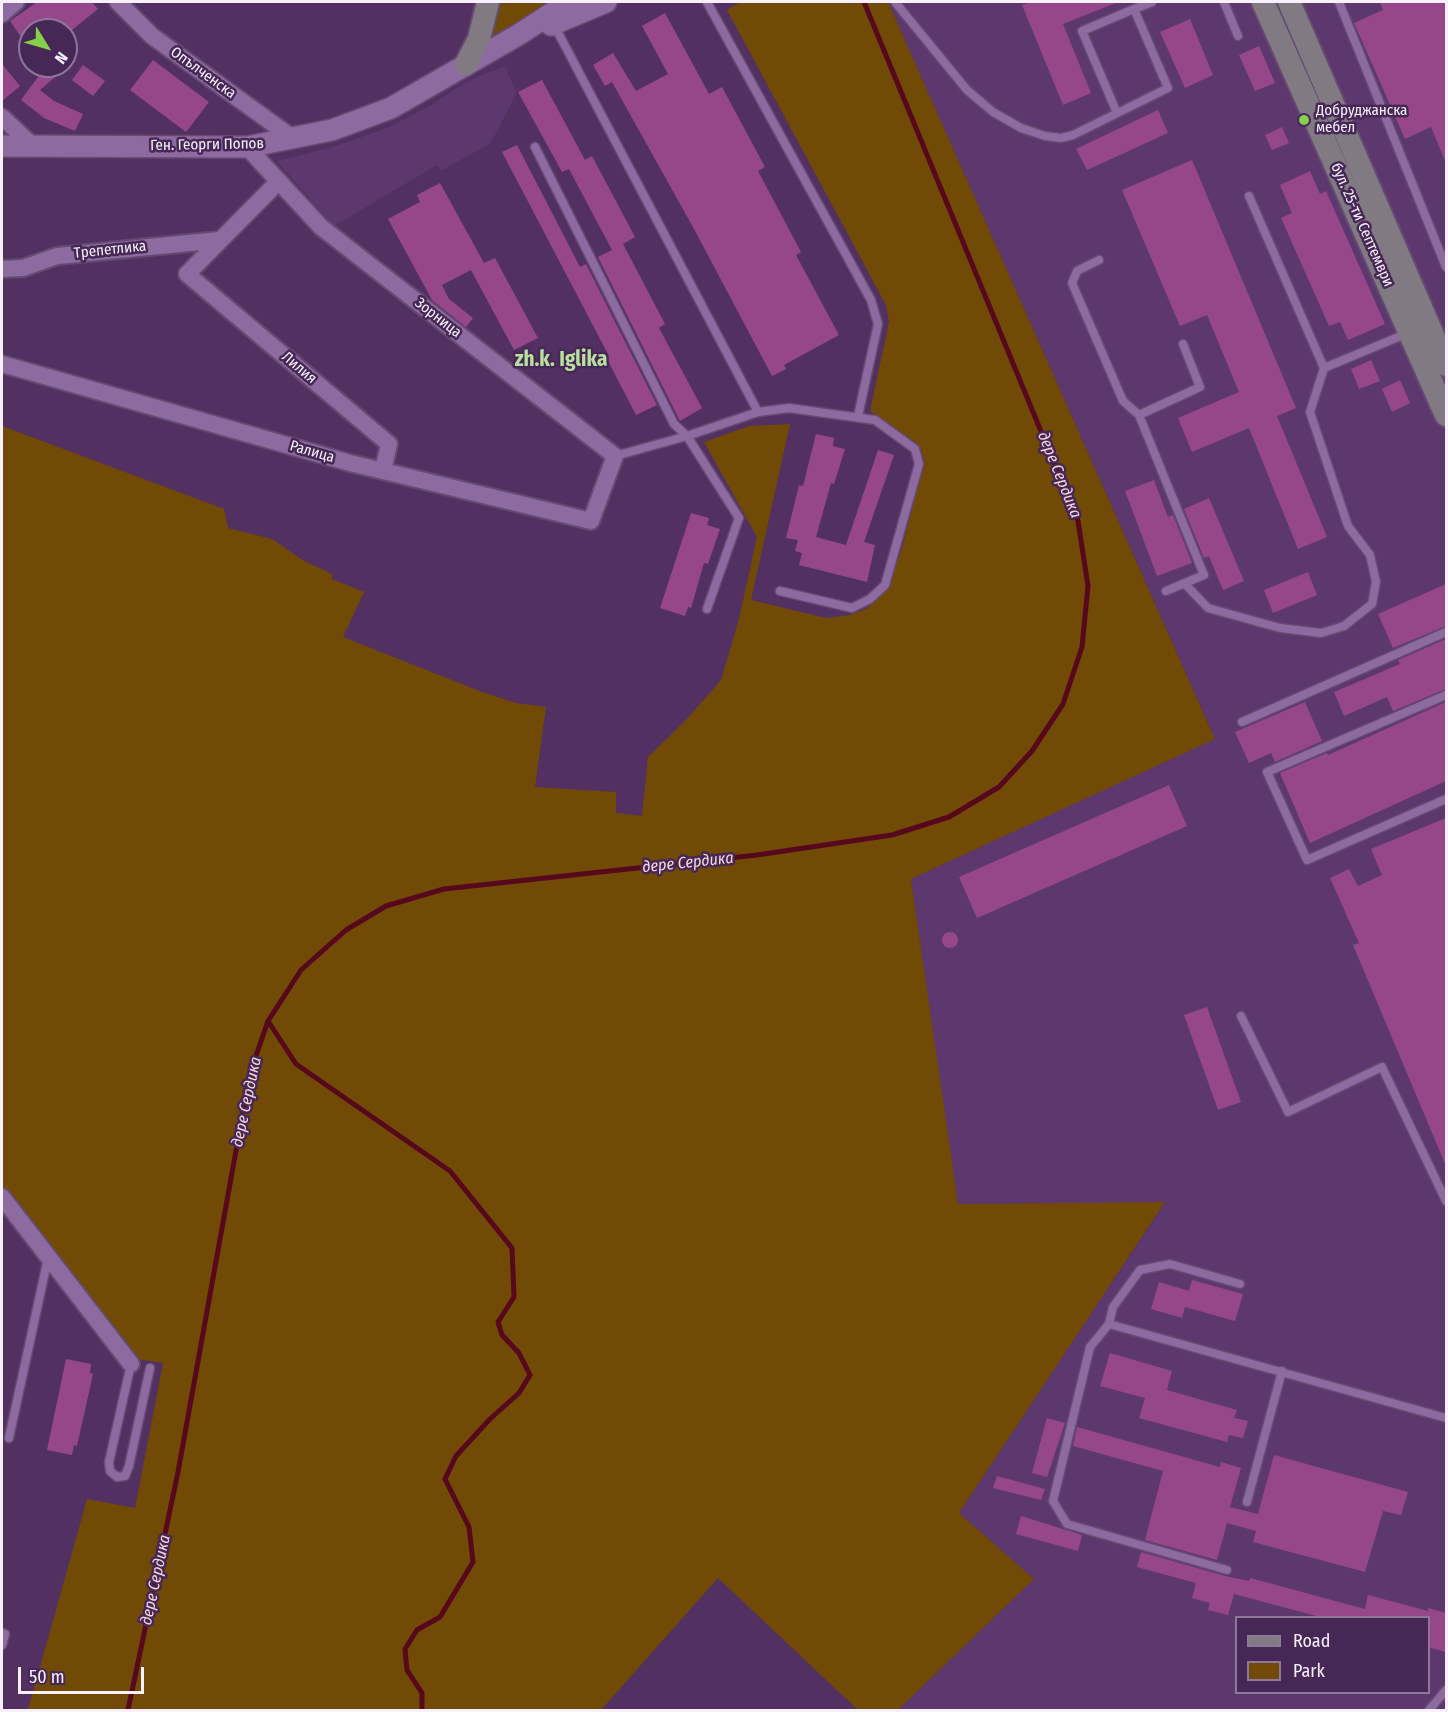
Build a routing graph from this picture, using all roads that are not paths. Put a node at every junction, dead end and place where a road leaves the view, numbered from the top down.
1 (16, 2) edge
2 (118, 2) edge
3 (488, 2) edge
4 (569, 2) edge
5 (606, 2) edge
6 (707, 2) edge
7 (895, 2) edge
8 (1152, 2) edge
9 (1224, 2) edge
10 (1263, 2) edge
11 (1289, 2) edge
12 (1339, 2) edge
13 (1134, 9) junction
14 (2, 14) edge
15 (554, 24) junction
16 (1238, 36) dead end
17 (466, 64) junction
18 (1118, 113) junction
19 (2, 117) edge
20 (294, 139) junction
21 (2, 146) edge
22 (33, 146) junction
23 (247, 147) junction
24 (535, 147) dead end
25 (279, 181) junction
26 (1249, 196) dead end
27 (220, 240) junction
28 (1099, 260) dead end
29 (1446, 267) edge
30 (2, 269) edge
31 (1411, 332) junction
32 (1183, 344) dead end
33 (2, 364) edge
34 (1446, 365) edge
35 (1324, 368) junction
36 (758, 412) junction
37 (1139, 415) junction
38 (1446, 415) edge
39 (858, 416) junction
40 (687, 436) junction
41 (615, 456) junction
42 (383, 471) junction
43 (1185, 584) junction
44 (780, 591) dead end
45 (1166, 591) dead end
46 (707, 609) dead end
47 (1446, 632) edge
48 (1446, 695) edge
49 (1242, 722) dead end
50 (1446, 799) edge
51 (1240, 1016) dead end
52 (2, 1198) edge
53 (1446, 1201) edge
54 (48, 1258) junction
55 (1240, 1284) dead end
56 (1110, 1324) junction
57 (130, 1364) joint
58 (150, 1368) dead end
59 (1282, 1371) junction
60 (1446, 1418) edge
61 (9, 1438) dead end
62 (1247, 1502) dead end
63 (1227, 1570) dead end
64 (2, 1634) edge
65 (2, 1645) edge
66 (1446, 1690) edge
67 (1429, 1710) edge

1 - 14 street
2 - 20 street, Опълченска
3 - 17 main road
4 - 17 street
5 - 15 street
6 - 39 lane
7 - 18 lane
8 - 13 lane
9 - 16 lane
10 - 31 main road, бул. 25-ти Септември
11 - 34 main road, бул. 25-ти Септември
12 - 29 lane
13 - 18 lane
13 - 18 lane
15 - 17 street
15 - 36 lane
17 - 20 street, Ген. Георги Попов
19 - 22 street
20 - 23 street, Ген. Георги Попов
21 - 22 street, Ген. Георги Попов
22 - 23 street, Ген. Георги Попов
23 - 25 street, Зорница
24 - 40 lane
25 - 27 street
25 - 41 street, Зорница
26 - 35 lane
27 - 30 street, Трепетлика
27 - 42 street, Лилия
28 - 37 lane
31 - 35 lane
31 - 38 main road, бул. 25-ти Септември
32 - 37 lane
33 - 42 street, Ралица
35 - 43 lane
36 - 39 lane
36 - 40 lane
37 - 43 lane
39 - 44 lane
40 - 41 lane
40 - 46 lane
41 - 42 street, Ралица
43 - 45 lane
47 - 49 lane
48 - 50 lane
51 - 53 lane
52 - 54 street
54 - 57 street
54 - 61 lane
55 - 56 lane
56 - 59 lane
56 - 63 lane
57 - 58 lane
59 - 60 lane
59 - 62 lane
64 - 65 lane
66 - 67 lane

